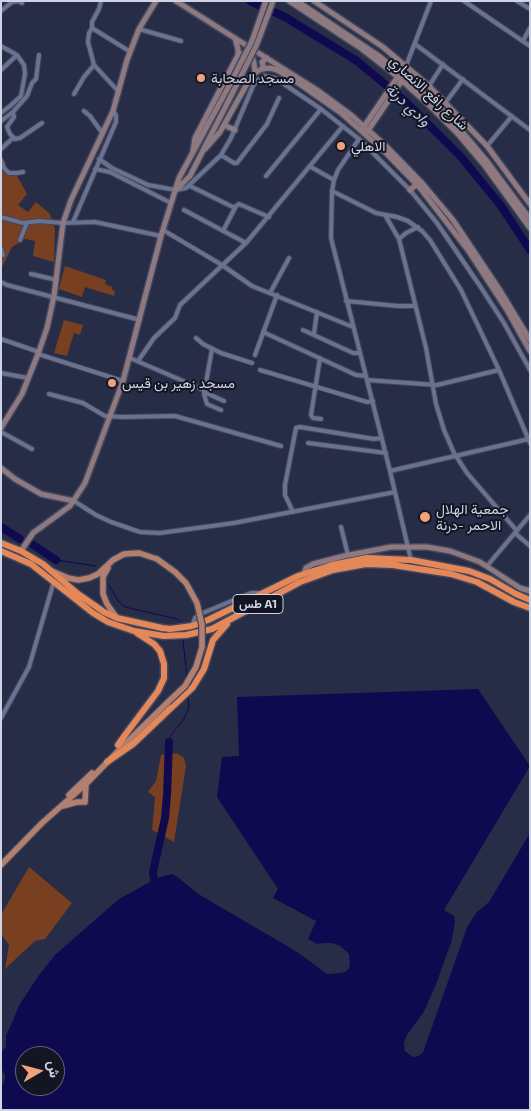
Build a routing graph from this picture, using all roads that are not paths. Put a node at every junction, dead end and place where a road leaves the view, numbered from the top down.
1 (101, 1) edge
2 (156, 1) edge
3 (176, 1) edge
4 (266, 1) edge
5 (273, 1) edge
6 (289, 1) edge
7 (297, 1) edge
8 (314, 1) edge
9 (431, 1) edge
10 (464, 1) edge
11 (517, 1) edge
12 (22, 3) dead end
13 (530, 9) edge
14 (1, 11) edge
15 (92, 28) junction
16 (530, 28) edge
17 (138, 29) junction
18 (235, 38) junction
19 (181, 41) dead end
20 (523, 41) junction
21 (414, 44) junction
22 (1, 46) edge
23 (530, 46) edge
24 (130, 51) junction
25 (17, 55) junction
26 (38, 55) dead end
27 (238, 55) junction
28 (267, 58) junction
29 (443, 64) junction
30 (94, 65) junction
31 (406, 66) junction
32 (264, 68) junction
33 (1, 70) edge
34 (254, 72) junction
35 (400, 79) junction
36 (463, 80) junction
37 (430, 86) junction
38 (119, 92) junction
39 (74, 94) dead end
40 (279, 98) dead end
41 (446, 102) junction
42 (321, 109) junction
43 (84, 111) dead end
44 (113, 111) junction
45 (13, 112) junction
46 (1, 113) edge
47 (512, 116) junction
48 (1, 121) edge
49 (42, 123) dead end
50 (224, 125) junction
51 (343, 126) junction
52 (367, 128) junction
53 (235, 130) junction
54 (530, 130) edge
55 (103, 134) junction
56 (14, 138) junction
57 (359, 139) junction
58 (487, 146) junction
59 (1, 148) edge
60 (204, 150) junction
61 (192, 154) junction
62 (221, 155) junction
63 (99, 159) junction
64 (1, 160) edge
65 (311, 167) junction
66 (95, 169) junction
67 (23, 172) dead end
68 (266, 176) dead end
69 (334, 180) junction
70 (417, 184) junction
71 (190, 186) junction
72 (176, 190) junction
73 (410, 190) junction
74 (332, 192) junction
75 (525, 197) junction
76 (519, 203) junction
77 (172, 204) junction
78 (530, 204) edge
79 (235, 208) junction
80 (184, 210) dead end
81 (385, 215) junction
82 (1, 217) edge
83 (269, 217) junction
84 (530, 219) edge
85 (73, 222) junction
86 (27, 223) junction
87 (64, 223) junction
88 (418, 228) junction
89 (530, 228) edge
90 (163, 230) junction
91 (223, 231) junction
92 (161, 236) junction
93 (399, 239) junction
94 (20, 240) dead end
95 (246, 243) junction
96 (1, 248) edge
97 (3, 255) dead end
98 (289, 258) dead end
99 (222, 265) junction
100 (30, 274) dead end
101 (57, 280) junction
102 (1, 282) edge
103 (270, 294) junction
104 (277, 295) junction
105 (54, 296) junction
106 (346, 301) junction
107 (415, 306) junction
108 (317, 312) junction
109 (140, 320) junction
110 (353, 327) junction
111 (303, 330) dead end
112 (263, 332) junction
113 (314, 334) junction
114 (196, 338) dead end
115 (1, 339) edge
116 (530, 340) edge
117 (212, 349) junction
118 (530, 351) edge
119 (38, 353) junction
120 (360, 353) junction
121 (255, 355) dead end
122 (130, 358) junction
123 (320, 358) junction
124 (138, 361) junction
125 (252, 363) dead end
126 (260, 370) dead end
127 (499, 370) junction
128 (530, 370) edge
129 (1, 373) edge
130 (28, 378) junction
131 (367, 378) junction
132 (124, 381) junction
133 (433, 385) junction
134 (315, 386) junction
135 (204, 391) junction
136 (50, 394) dead end
137 (224, 401) dead end
138 (373, 401) junction
139 (221, 410) dead end
140 (110, 416) junction
141 (321, 419) dead end
142 (1, 430) edge
143 (382, 438) junction
144 (529, 441) edge
145 (308, 443) dead end
146 (281, 446) dead end
147 (32, 449) dead end
148 (386, 453) junction
149 (456, 456) junction
150 (1, 468) edge
151 (390, 471) junction
152 (395, 492) junction
153 (72, 504) junction
154 (293, 512) junction
155 (530, 515) edge
156 (342, 527) dead end
157 (516, 532) junction
158 (1, 544) edge
159 (408, 546) junction
160 (530, 546) edge
161 (1, 551) edge
162 (21, 551) junction
163 (348, 555) junction
164 (411, 560) junction
165 (156, 561) junction
166 (487, 566) junction
167 (52, 571) junction
168 (304, 574) junction
169 (54, 581) junction
170 (530, 591) edge
171 (530, 600) edge
172 (530, 608) edge
173 (236, 617) junction
174 (117, 618) junction
175 (134, 631) junction
176 (167, 701) junction
177 (1, 718) edge
178 (118, 745) junction
179 (107, 762) junction
180 (86, 784) junction
181 (60, 807) junction
182 (1, 860) edge
183 (1, 865) edge

1 - 15 street
2 - 17 street
3 - 18 street
4 - 61 street, bridge
5 - 60 street, bridge
6 - 35 street, شارع رافع الانصاري
7 - 35 street
8 - 31 street
9 - 21 street
10 - 20 street
11 - 13 street
12 - 14 street
15 - 24 street
15 - 30 street
16 - 20 street
17 - 19 street
17 - 24 street
18 - 27 street
18 - 28 street
20 - 23 street
21 - 29 street
21 - 31 street
22 - 25 street
24 - 38 street
25 - 33 street
25 - 46 street
26 - 45 street
27 - 34 street
27 - 61 street
28 - 32 street
28 - 52 street
29 - 36 street
29 - 37 street
30 - 38 street
30 - 39 street
31 - 37 street
32 - 34 street
32 - 52 street
34 - 50 street
35 - 52 street
35 - 76 street
35 - 89 street, شارع رافع الانصاري
36 - 41 street
36 - 47 street
37 - 41 street
38 - 44 street
40 - 62 street
41 - 58 street
42 - 51 street
42 - 53 street
42 - 68 street
43 - 55 street
44 - 55 street
44 - 63 street
45 - 48 street
45 - 56 street
47 - 54 street
47 - 58 street
49 - 56 street
50 - 53 street
50 - 60 street
51 - 57 street
51 - 65 street
52 - 70 street
52 - 116 street
53 - 62 street
55 - 87 street
56 - 59 street
57 - 69 street
57 - 73 street
58 - 75 street
60 - 72 street
61 - 72 street
62 - 71 street
63 - 66 street
63 - 72 street
64 - 67 street
65 - 69 street
65 - 83 street
66 - 77 street
66 - 85 street
69 - 74 street
70 - 73 street
70 - 118 street
71 - 72 street
71 - 79 street
72 - 77 street
73 - 128 street
74 - 81 street
74 - 106 street
75 - 76 street
75 - 78 street
76 - 84 street
77 - 90 street
79 - 83 street
79 - 91 street
80 - 91 street
81 - 88 street
81 - 93 street
82 - 86 street
83 - 95 street
85 - 87 street
85 - 92 street
86 - 87 street
86 - 94 street
87 - 101 street
88 - 93 street
88 - 127 street
90 - 92 street
90 - 99 street
91 - 95 street
92 - 109 street
93 - 107 street
95 - 99 street
96 - 97 street
98 - 103 street
99 - 103 street
99 - 124 street
100 - 101 street
101 - 105 street
102 - 105 street
103 - 104 street
104 - 108 street
104 - 112 street
105 - 109 street
105 - 119 street
106 - 107 street
106 - 110 street
107 - 133 street
108 - 110 street
108 - 113 street
109 - 122 street
110 - 120 street
111 - 113 street
112 - 121 street
112 - 123 street
113 - 120 street
114 - 117 street
115 - 119 street
117 - 125 street
117 - 135 street
119 - 130 street
119 - 132 street
120 - 131 street
122 - 124 street
122 - 132 street
123 - 131 street
123 - 134 street
124 - 135 street
126 - 134 street
127 - 133 street
127 - 144 street
129 - 130 street
130 - 142 street
131 - 133 street
131 - 138 street
132 - 140 street
133 - 149 street
134 - 138 street
134 - 141 street
135 - 137 street
135 - 139 street
136 - 140 street
138 - 143 street
140 - 146 street
140 - 153 street
142 - 147 street
143 - 148 street
143 - 154 street
144 - 149 street
145 - 148 street
148 - 151 street
149 - 151 street
149 - 157 street
150 - 153 street
151 - 152 street
152 - 154 street
152 - 159 street
153 - 154 street
153 - 162 street
155 - 157 street
156 - 163 street
157 - 160 street
157 - 166 street
158 - 162 highway, طس A1
159 - 163 street
159 - 164 street
159 - 166 street
161 - 169 highway, طس A1
162 - 167 highway, طس A1
163 - 168 street
164 - 168 highway, طس A1
164 - 171 highway, طس A1
165 - 167 main road
165 - 174 main road
165 - 176 main road, bridge
166 - 170 street
167 - 174 highway, طس A1
168 - 174 highway, طس A1
169 - 175 highway, طس A1
169 - 177 street
172 - 173 highway, طس A1
173 - 175 highway, طس A1
173 - 179 highway
175 - 178 highway
176 - 178 main road
176 - 179 main road
178 - 182 main road
179 - 180 main road
180 - 181 main road
180 - 181 main road
181 - 183 main road

